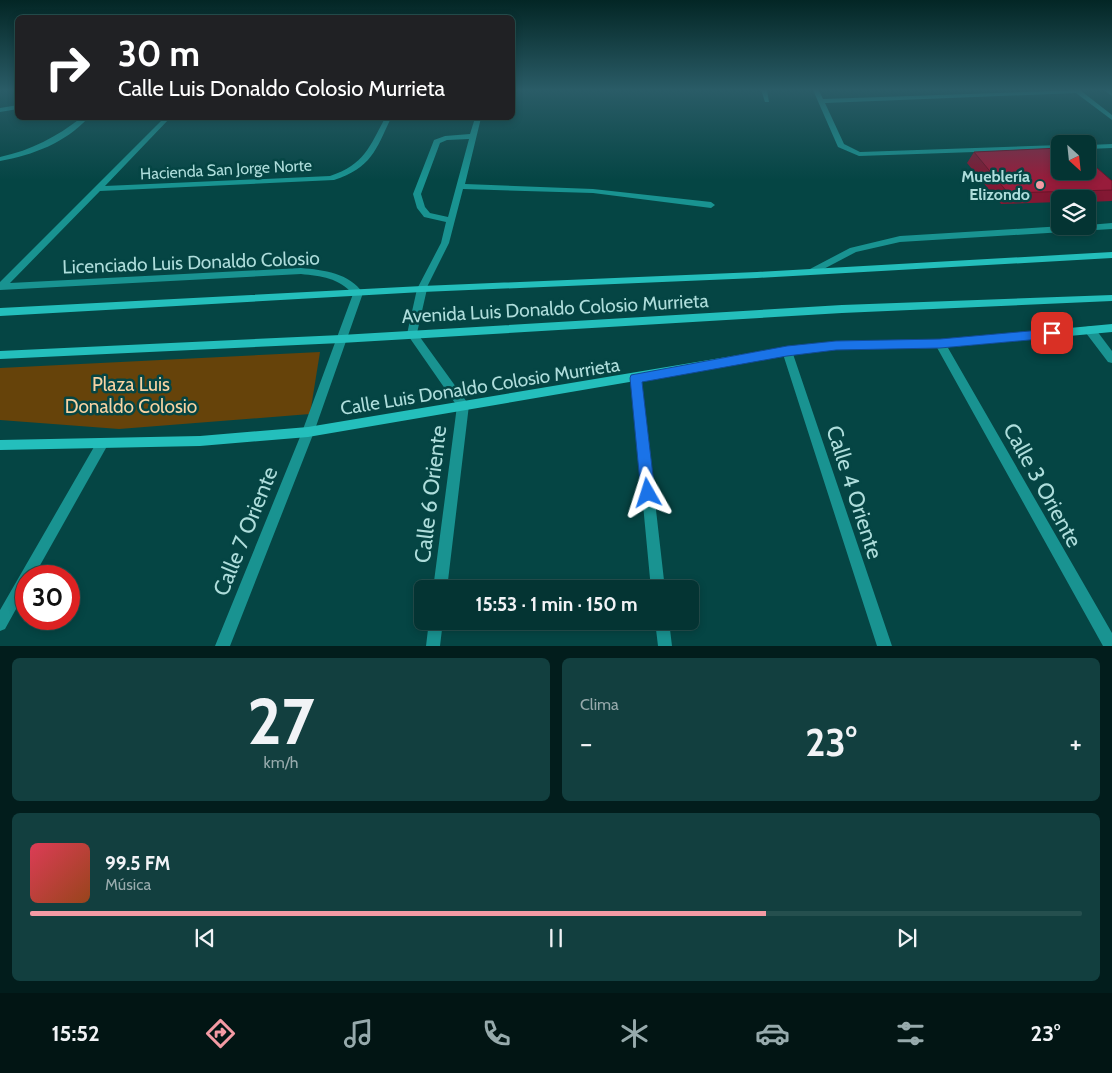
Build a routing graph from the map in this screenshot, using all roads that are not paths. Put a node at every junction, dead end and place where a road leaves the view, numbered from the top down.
1 (82, 120) edge
2 (165, 120) edge
3 (387, 120) edge
4 (478, 120) edge
5 (830, 120) edge
6 (474, 136) junction
7 (1112, 146) edge
8 (1051, 147) edge
9 (1096, 147) edge
10 (0, 160) edge
11 (460, 186) junction
12 (98, 189) junction
13 (710, 205) dead end
14 (451, 221) junction
15 (1112, 226) edge
16 (1112, 255) edge
17 (813, 271) junction
18 (1, 286) edge
19 (422, 289) junction
20 (358, 293) junction
21 (1112, 298) edge
22 (0, 312) edge
23 (1112, 328) edge
24 (1090, 330) junction
25 (412, 334) junction
26 (341, 339) junction
27 (940, 344) junction
28 (787, 351) junction
29 (0, 355) edge
30 (1112, 359) edge
31 (636, 378) junction
32 (463, 405) junction
33 (308, 432) junction
34 (102, 444) junction
35 (0, 445) edge
36 (34, 565) edge
37 (441, 580) edge
38 (657, 580) edge
39 (15, 598) edge
40 (0, 624) edge
41 (435, 630) edge
42 (663, 630) edge
43 (222, 646) edge
44 (433, 646) edge
45 (665, 646) edge
46 (885, 646) edge
47 (1110, 646) edge

1 - 10 street
2 - 12 street
3 - 12 street, Hacienda San Jorge Norte
4 - 6 street
5 - 8 street
6 - 11 street
6 - 14 street
7 - 9 street
11 - 13 street
11 - 14 street
12 - 18 street
14 - 19 street
15 - 17 street
16 - 17 main road, Avenida Luis Donaldo Colosio Murrieta
17 - 19 main road, Avenida Luis Donaldo Colosio Murrieta
18 - 20 street, Licenciado Luis Donaldo Colosio
19 - 20 main road, Avenida Luis Donaldo Colosio Murrieta
19 - 25 street
20 - 22 main road, Avenida Luis Donaldo Colosio Murrieta
20 - 26 street
21 - 25 main road, Avenida Luis Donaldo Colosio Murrieta
23 - 24 main road, Calle Luis Donaldo Colosio Murrieta
24 - 27 main road, Calle Luis Donaldo Colosio Murrieta
24 - 30 street
25 - 26 main road, Avenida Luis Donaldo Colosio Murrieta
25 - 32 street
26 - 29 main road, Avenida Luis Donaldo Colosio Murrieta
26 - 33 street, Calle 7 Oriente
27 - 28 main road, Calle Luis Donaldo Colosio Murrieta
27 - 47 street, Calle 3 Oriente
28 - 31 main road, Calle Luis Donaldo Colosio Murrieta
28 - 46 street, Calle 4 Oriente
31 - 32 main road, Calle Luis Donaldo Colosio Murrieta
31 - 38 street
32 - 33 main road, Calle Luis Donaldo Colosio Murrieta
32 - 37 street, Calle 6 Oriente
33 - 34 main road, Calle Luis Donaldo Colosio Murrieta
33 - 43 street, Calle 7 Oriente
34 - 35 main road, Calle Luis Donaldo Colosio Murrieta
34 - 36 street
39 - 40 street
41 - 44 street
42 - 45 street

